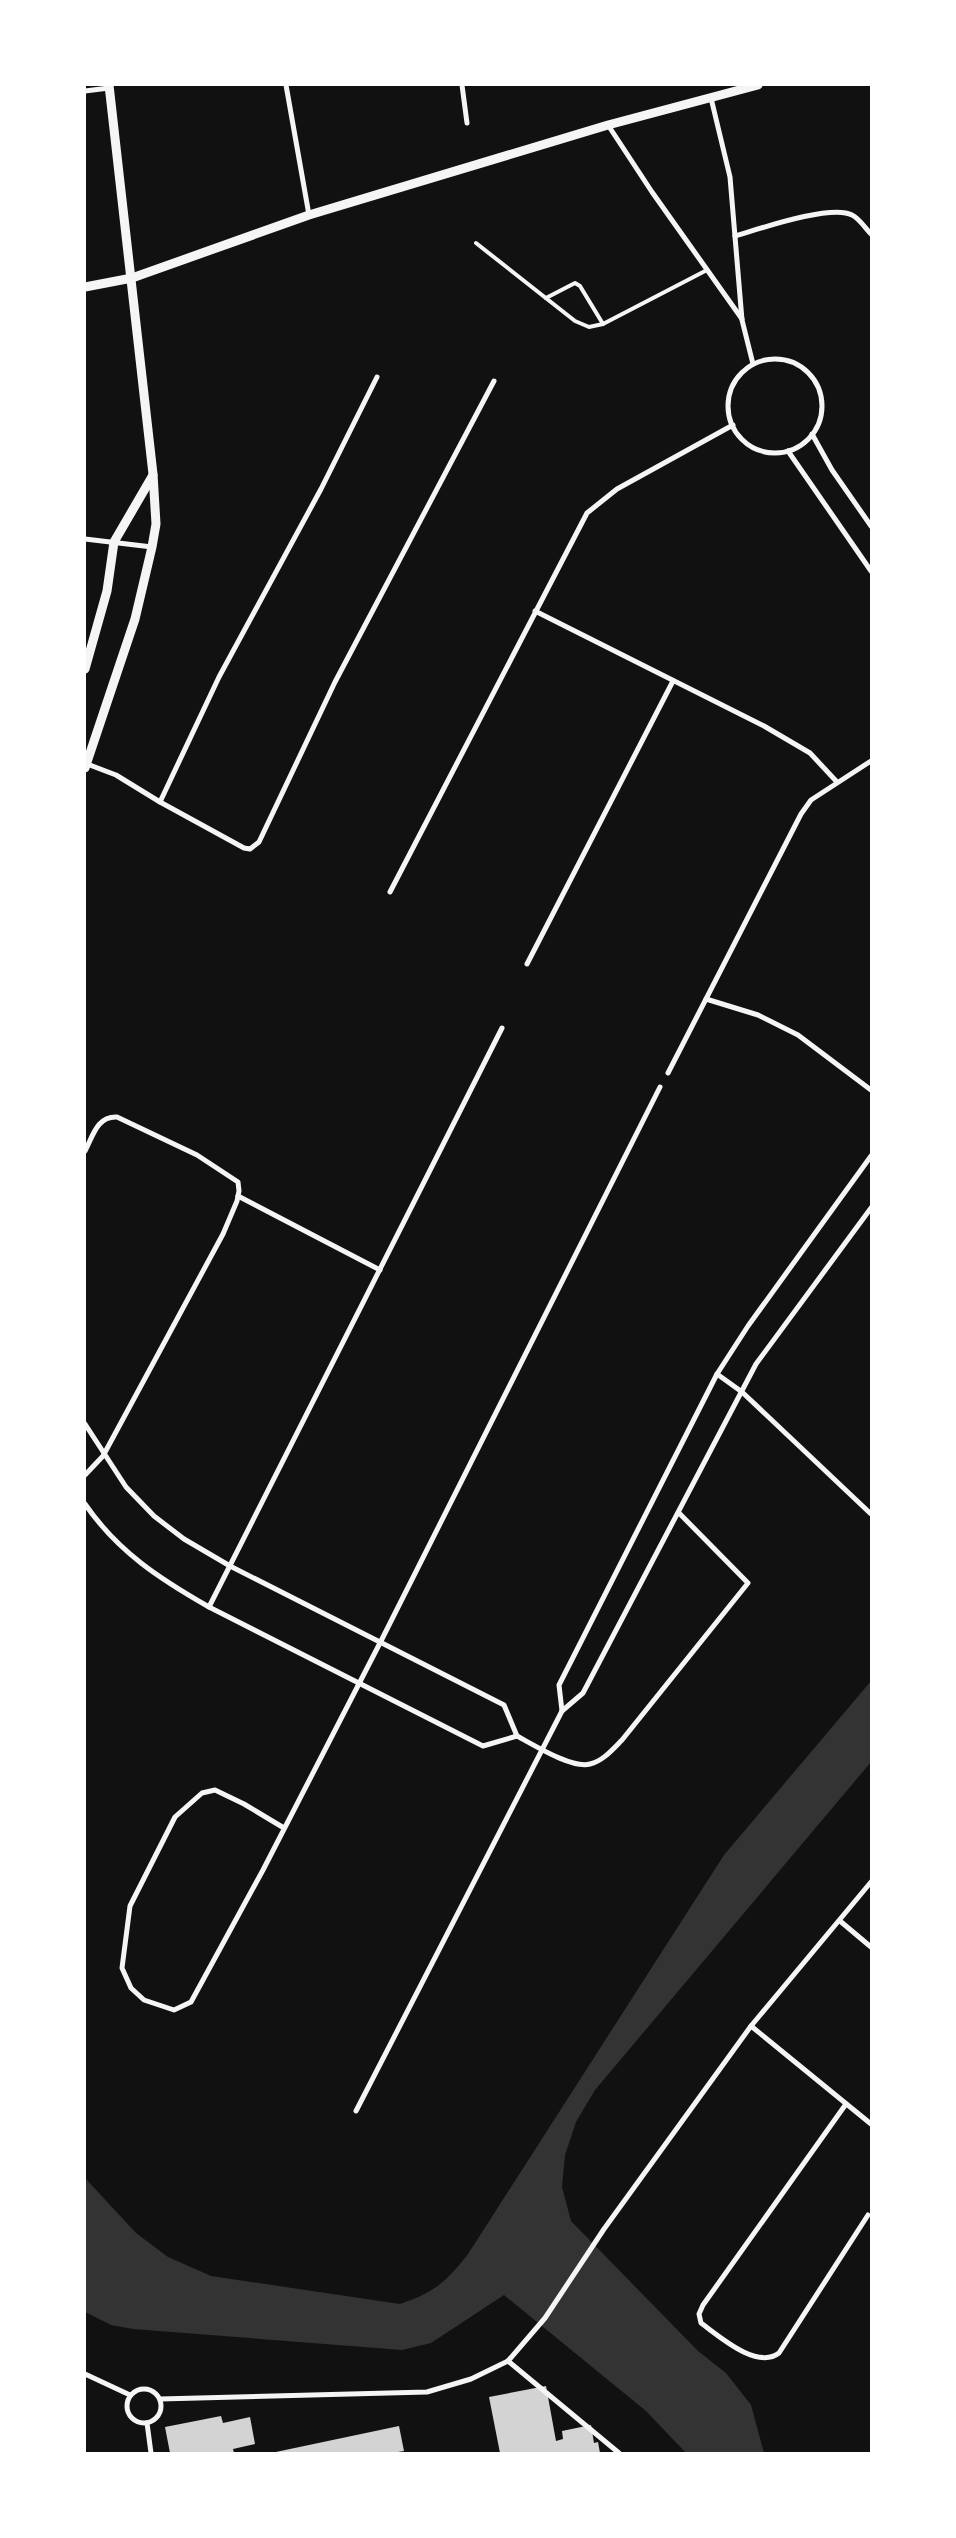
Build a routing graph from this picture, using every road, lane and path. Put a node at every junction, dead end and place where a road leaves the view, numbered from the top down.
1 (286, 85) edge
2 (462, 85) edge
3 (758, 85) edge
4 (109, 86) edge
5 (85, 91) edge
6 (711, 98) junction
7 (467, 122) dead end
8 (608, 125) junction
9 (309, 215) junction
10 (871, 234) edge
11 (735, 236) junction
12 (476, 244) dead end
13 (707, 270) junction
14 (132, 278) junction
15 (85, 287) edge
16 (546, 298) junction
17 (742, 320) junction
18 (603, 324) junction
19 (753, 364) junction
20 (378, 377) dead end
21 (494, 381) dead end
22 (732, 425) junction
23 (812, 434) junction
24 (788, 451) junction
25 (153, 474) junction
26 (871, 526) edge
27 (85, 539) edge
28 (114, 542) junction
29 (152, 546) junction
30 (871, 571) edge
31 (535, 611) junction
32 (85, 669) edge
33 (673, 680) junction
34 (871, 761) edge
35 (86, 766) edge
36 (837, 782) junction
37 (160, 802) junction
38 (390, 892) dead end
39 (527, 964) dead end
40 (706, 999) junction
41 (502, 1028) dead end
42 (668, 1072) dead end
43 (660, 1087) dead end
44 (871, 1090) edge
45 (85, 1151) edge
46 (871, 1156) edge
47 (238, 1196) junction
48 (871, 1208) edge
49 (380, 1270) junction
50 (717, 1374) junction
51 (742, 1392) junction
52 (85, 1424) edge
53 (104, 1456) junction
54 (85, 1475) edge
55 (85, 1504) edge
56 (679, 1513) junction
57 (871, 1514) edge
58 (230, 1566) junction
59 (209, 1607) junction
60 (381, 1640) junction
61 (358, 1682) junction
62 (562, 1711) junction
63 (517, 1736) junction
64 (542, 1749) junction
65 (284, 1828) junction
66 (871, 1882) edge
67 (840, 1921) junction
68 (871, 1947) edge
69 (751, 2026) junction
70 (846, 2104) junction
71 (356, 2111) dead end
72 (871, 2124) edge
73 (868, 2215) dead end
74 (508, 2361) junction
75 (85, 2374) edge
76 (130, 2395) junction
77 (160, 2399) junction
78 (147, 2423) junction
79 (151, 2453) edge
80 (619, 2453) edge

1 - 9 street
2 - 7 street
3 - 6 street
4 - 5 street
4 - 14 street
6 - 8 street
6 - 11 street
8 - 9 street
8 - 13 street
9 - 14 street
10 - 11 street
11 - 17 street
12 - 16 lane
13 - 17 street
13 - 18 lane
14 - 15 street
14 - 25 street
16 - 18 lane
16 - 18 lane
17 - 19 street
19 - 22 street
19 - 23 street
20 - 37 street
21 - 37 street
22 - 24 street
22 - 31 street
23 - 24 street
23 - 26 street
24 - 30 street
25 - 28 street
25 - 29 street
27 - 28 street
28 - 29 street
28 - 32 street
29 - 35 street
31 - 33 street
31 - 38 street
33 - 36 street
33 - 39 street
34 - 36 street
35 - 37 street
36 - 40 street
40 - 42 street
40 - 44 street
41 - 49 street
43 - 60 street
45 - 47 street
46 - 50 street
47 - 49 street
47 - 53 street
48 - 51 street
49 - 58 street
50 - 51 street
50 - 62 street
51 - 56 street
51 - 57 street
52 - 53 street
53 - 54 street
53 - 58 street
55 - 59 street
56 - 62 street
56 - 64 street
58 - 59 street
58 - 60 street
59 - 61 street
60 - 61 street
60 - 63 street
61 - 63 street
61 - 65 street
62 - 64 street
63 - 64 street
64 - 71 street
65 - 65 street
66 - 67 street
67 - 68 street
67 - 69 street
69 - 70 street
69 - 74 street
70 - 72 street
70 - 73 street
74 - 77 street
74 - 80 street
75 - 76 street
76 - 77 street
76 - 78 street
77 - 78 street
78 - 79 street

